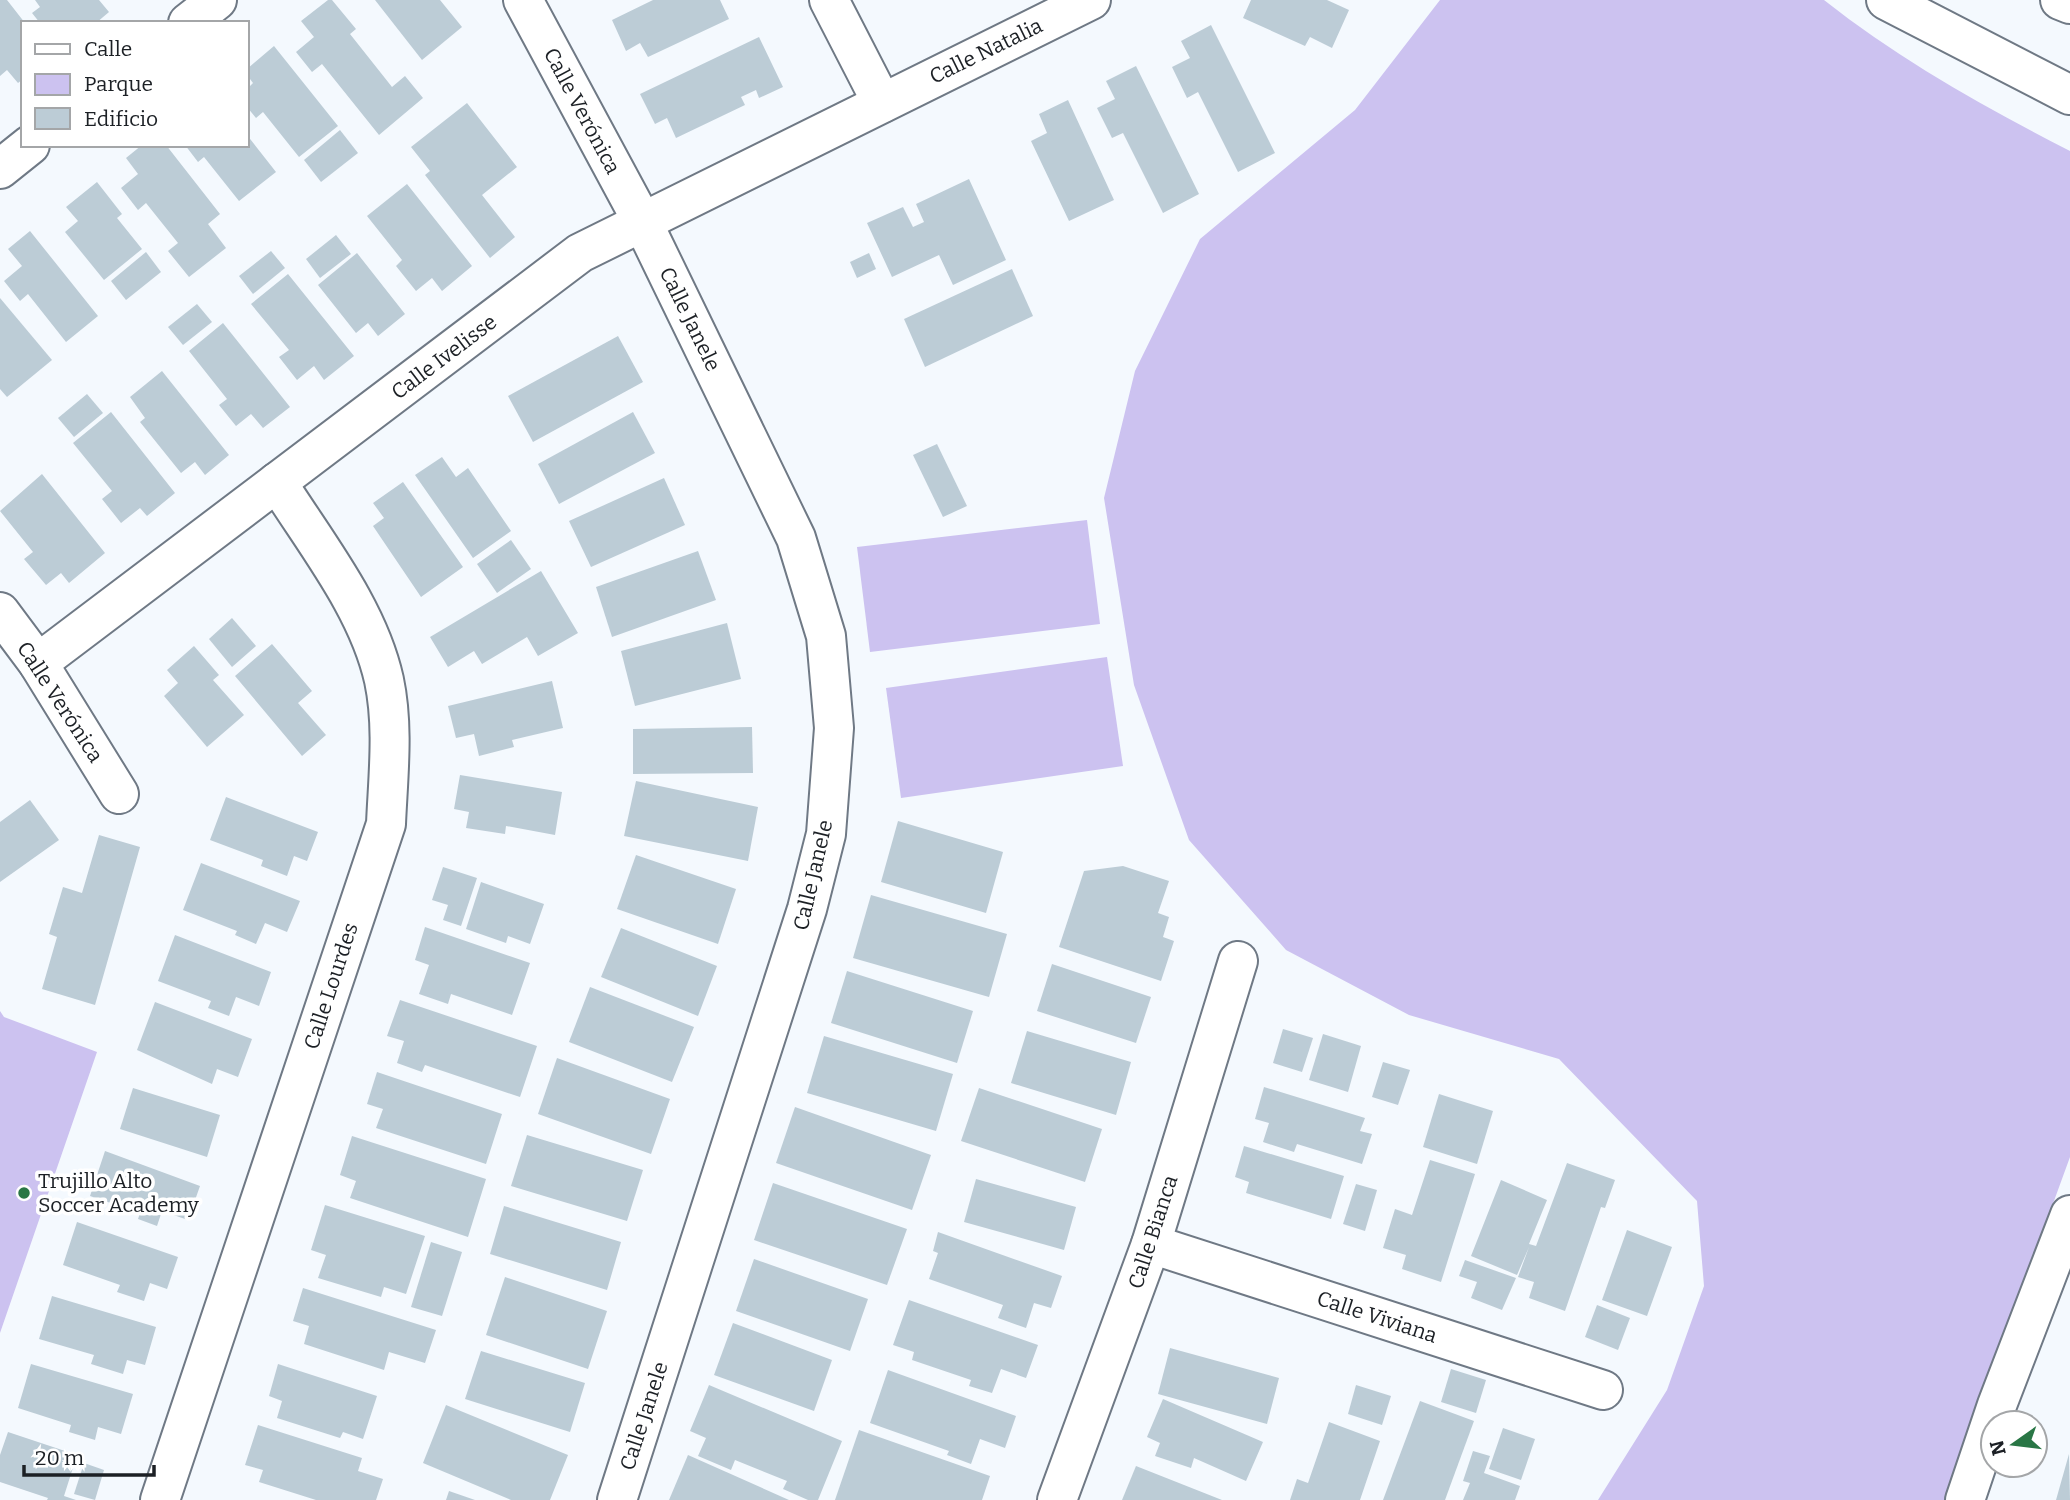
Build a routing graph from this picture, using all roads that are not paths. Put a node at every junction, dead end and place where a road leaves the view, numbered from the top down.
1 (217, 0) edge
2 (523, 0) edge
3 (830, 0) edge
4 (1091, 0) edge
5 (1886, 0) edge
6 (2060, 0) edge
7 (2070, 4) edge
8 (191, 21) edge
9 (2070, 95) edge
10 (881, 103) junction
11 (28, 147) edge
12 (0, 169) edge
13 (642, 221) junction
14 (277, 482) junction
15 (0, 612) edge
16 (38, 663) junction
17 (118, 794) dead end
18 (1238, 961) dead end
19 (2070, 1216) edge
20 (1150, 1244) junction
21 (1603, 1390) dead end
22 (160, 1500) edge
23 (617, 1500) edge
24 (1057, 1500) edge
25 (1965, 1500) edge

1 - 8 street
2 - 13 street, Calle Verónica
3 - 10 street
4 - 10 street, Calle Natalia
5 - 9 street
6 - 7 street
10 - 13 street, Calle Ivelisse
11 - 12 street
13 - 14 street, Calle Ivelisse
13 - 23 street, Calle Janele
14 - 16 street, Calle Ivelisse
14 - 22 street, Calle Lourdes
15 - 16 street, Calle Verónica
16 - 17 street, Calle Verónica
18 - 20 street, Calle Bianca
19 - 25 street
20 - 21 street, Calle Viviana
20 - 24 street, Calle Bianca

